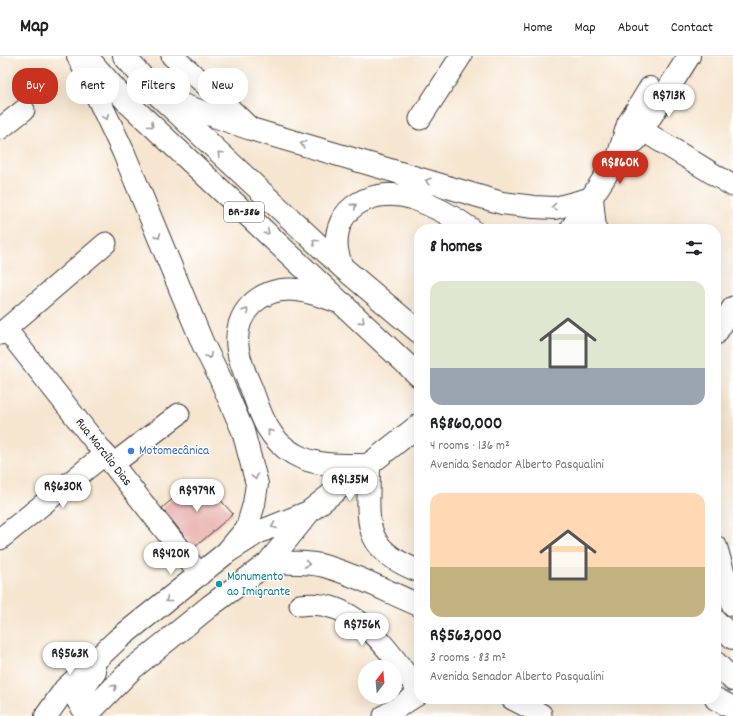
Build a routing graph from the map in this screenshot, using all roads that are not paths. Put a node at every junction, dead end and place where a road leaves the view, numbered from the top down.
1 (78, 56) edge
2 (86, 56) edge
3 (124, 56) edge
4 (172, 56) edge
5 (461, 56) edge
6 (671, 56) edge
7 (689, 56) edge
8 (135, 68) edge
9 (167, 104) edge
10 (180, 104) edge
11 (24, 110) dead end
12 (420, 119) dead end
13 (0, 129) edge
14 (251, 129) junction
15 (642, 130) junction
16 (619, 155) junction
17 (733, 186) edge
18 (592, 198) junction
19 (464, 224) edge
20 (574, 224) edge
21 (595, 224) edge
22 (106, 243) dead end
23 (342, 267) junction
24 (344, 304) junction
25 (733, 307) edge
26 (721, 326) edge
27 (414, 328) edge
28 (3, 331) edge
29 (413, 370) edge
30 (179, 414) dead end
31 (414, 429) edge
32 (109, 459) junction
33 (369, 465) junction
34 (310, 511) junction
35 (0, 540) edge
36 (226, 554) junction
37 (268, 563) junction
38 (721, 564) edge
39 (414, 569) edge
40 (200, 575) junction
41 (414, 604) edge
42 (300, 605) dead end
43 (733, 605) edge
44 (186, 626) junction
45 (721, 626) edge
46 (733, 638) edge
47 (117, 640) junction
48 (721, 668) edge
49 (733, 680) edge
50 (414, 685) edge
51 (414, 695) edge
52 (721, 702) edge
53 (521, 704) edge
54 (733, 708) edge
55 (541, 715) edge
56 (46, 716) edge
57 (87, 716) edge
58 (384, 716) edge

1 -> 36 main road
2 -> 24 main road, BR-386
3 - 8 main road, BR-386
4 - 14 street
5 - 12 street
6 - 16 main road
7 - 15 main road
23 -> 9 main road, BR-386
10 - 14 main road
11 - 13 street
18 -> 14 main road
15 - 16 main road
15 - 17 street
16 - 18 main road
18 - 20 main road
18 - 21 main road
23 -> 19 main road
22 - 28 street
23 - 27 main road, BR-386
24 -> 29 main road, BR-386
33 -> 24 main road
25 - 26 street
28 - 32 street, Rua Marcílio Dias
30 - 32 street
31 - 33 main road
32 - 35 street
32 - 40 street, Rua Marcílio Dias
33 - 34 main road
33 - 39 main road
34 -> 36 main road
34 - 37 main road
36 - 40 main road
37 -> 41 main road
37 - 44 main road
38 - 43 main road
40 - 44 main road
40 -> 47 main road
42 - 50 street
57 -> 44 main road
45 - 46 main road
47 - 56 main road
47 - 57 main road
48 - 49 main road
51 - 58 street
52 - 54 main road
53 - 55 street

